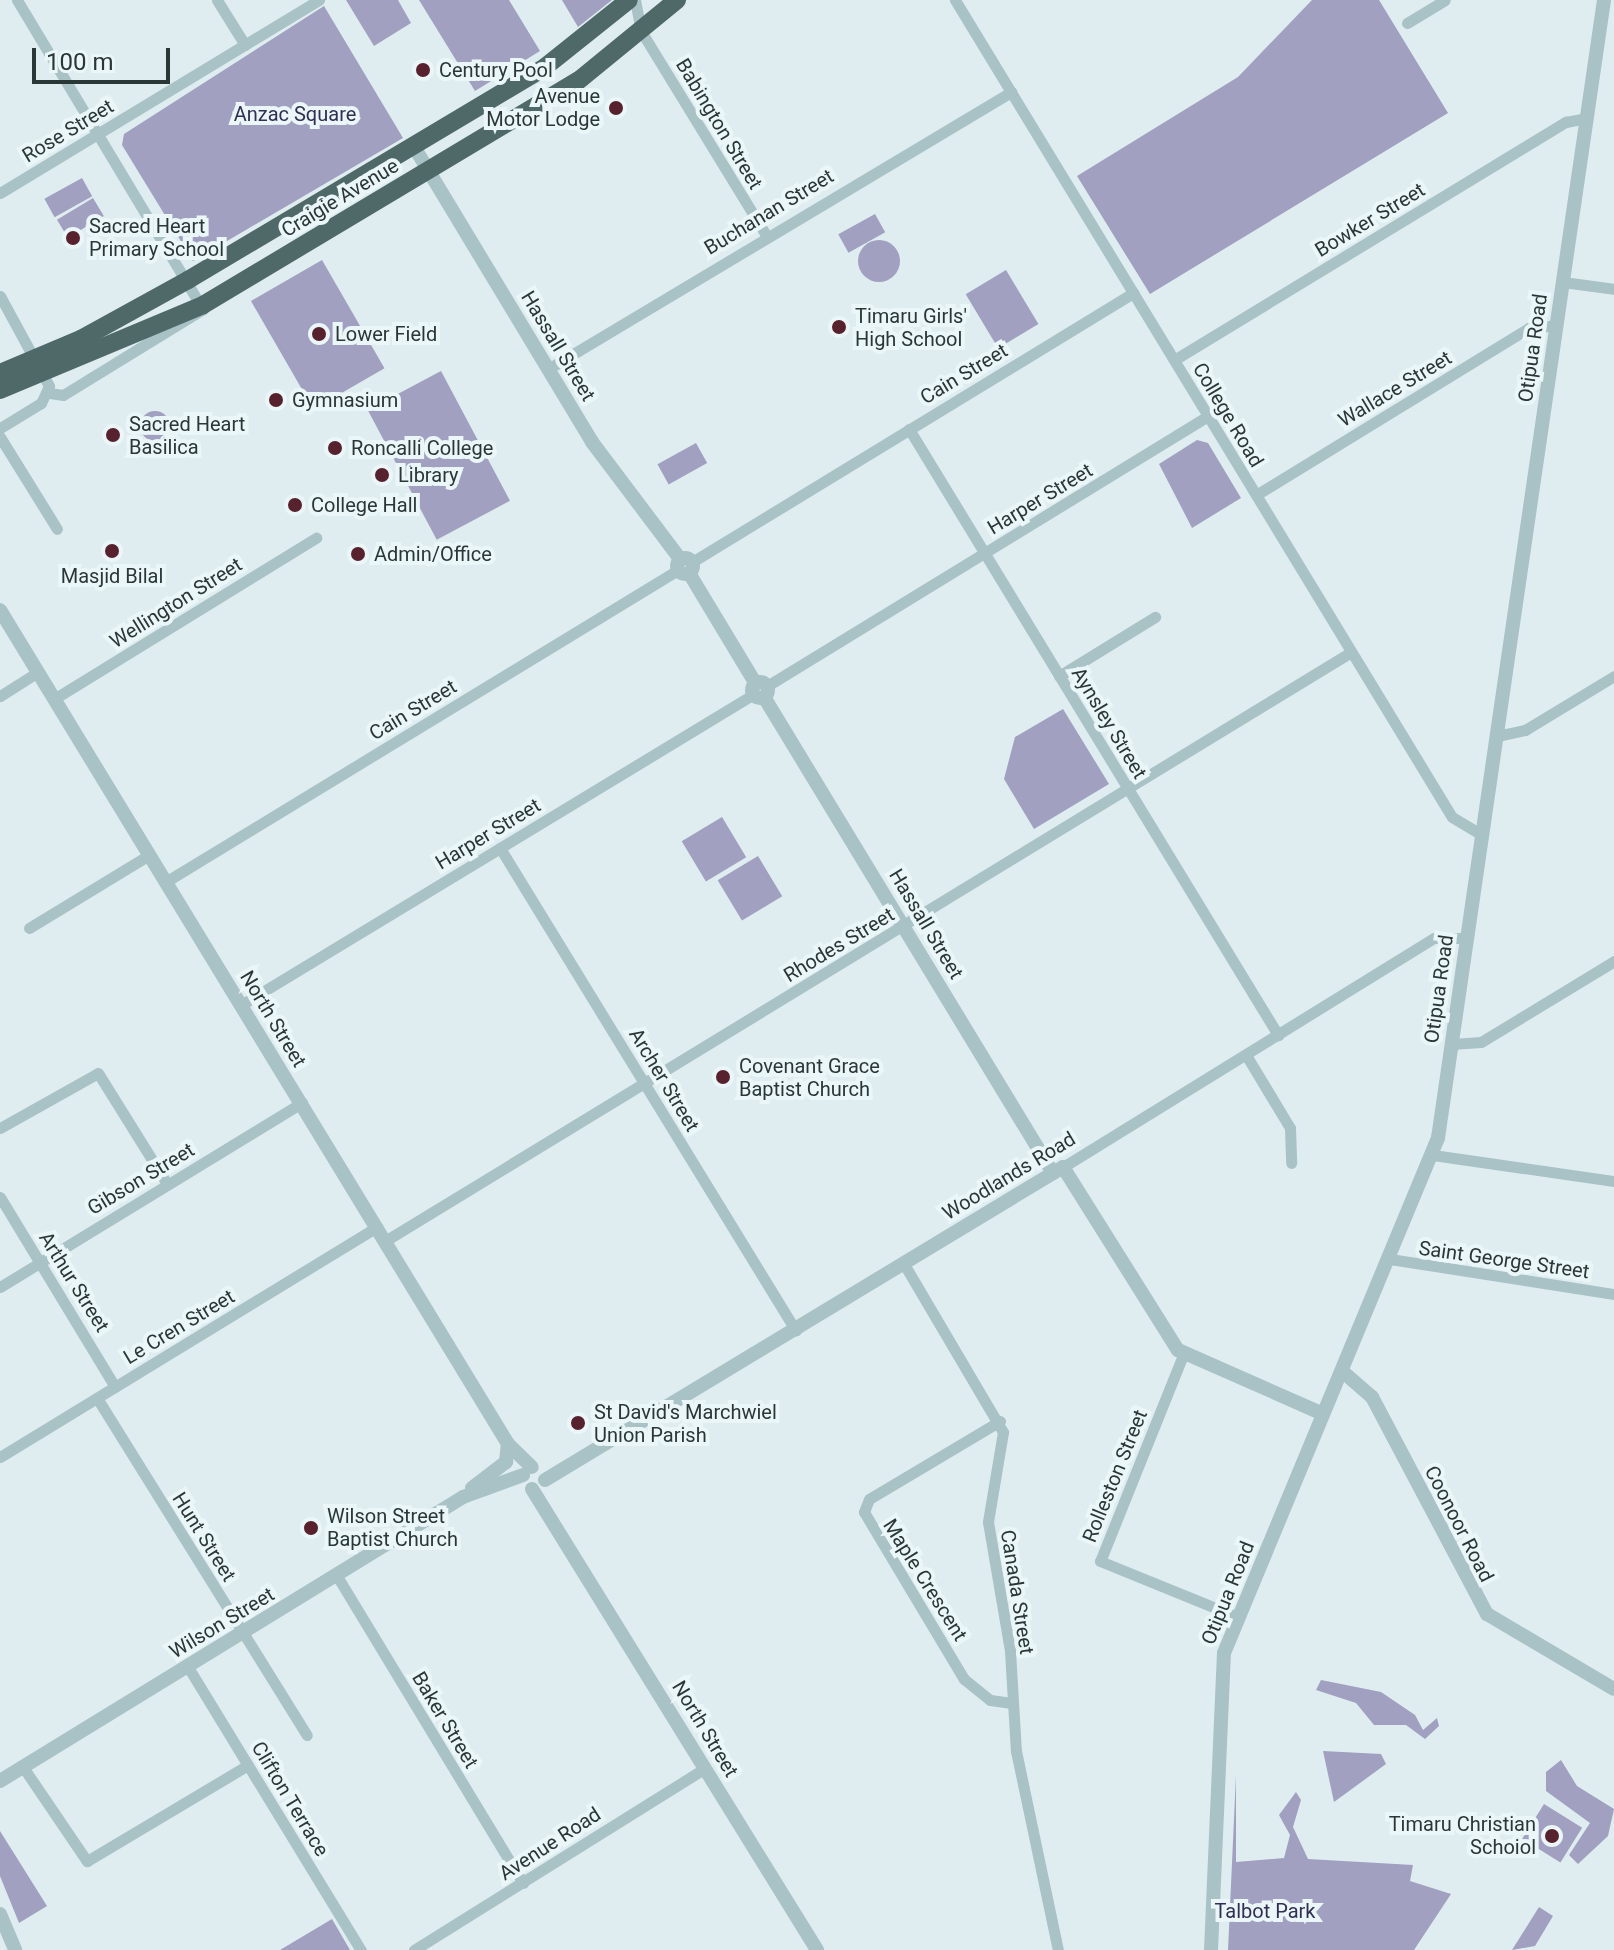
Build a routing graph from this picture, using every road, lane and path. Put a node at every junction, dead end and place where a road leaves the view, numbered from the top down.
1 (17, 0) edge
2 (217, 0) edge
3 (319, 0) edge
4 (632, 0) edge
5 (677, 0) edge
6 (955, 0) edge
7 (1445, 0) edge
8 (1607, 6) edge
9 (1407, 23) dead end
10 (641, 31) junction
11 (245, 45) junction
12 (1011, 92) junction
13 (1586, 118) junction
14 (98, 133) junction
15 (413, 145) junction
16 (428, 170) junction
17 (0, 193) edge
18 (766, 235) junction
19 (188, 280) junction
20 (1563, 282) junction
21 (1614, 289) edge
22 (1133, 293) junction
23 (0, 296) edge
24 (203, 305) junction
25 (1556, 325) junction
26 (1174, 360) junction
27 (41, 365) junction
28 (548, 369) junction
29 (0, 373) edge
30 (0, 390) edge
31 (48, 393) junction
32 (1208, 416) junction
33 (0, 428) edge
34 (909, 429) junction
35 (0, 437) edge
36 (1256, 495) junction
37 (57, 529) dead end
38 (316, 538) dead end
39 (985, 553) junction
40 (685, 566) junction
41 (0, 610) edge
42 (1155, 617) dead end
43 (1351, 652) junction
44 (38, 672) junction
45 (1059, 676) junction
46 (1614, 676) edge
47 (760, 690) junction
48 (0, 696) edge
49 (54, 699) junction
50 (1497, 736) junction
51 (1129, 790) junction
52 (1482, 835) junction
53 (500, 848) junction
54 (149, 855) junction
55 (167, 881) junction
56 (904, 926) junction
57 (29, 928) dead end
58 (1466, 938) junction
59 (1614, 961) edge
60 (241, 1005) junction
61 (1278, 1035) junction
62 (1452, 1044) junction
63 (1246, 1055) junction
64 (645, 1084) junction
65 (302, 1103) junction
66 (0, 1128) edge
67 (1433, 1155) junction
68 (1291, 1163) dead end
69 (1058, 1170) junction
70 (1614, 1181) edge
71 (167, 1184) junction
72 (0, 1197) edge
73 (377, 1227) junction
74 (385, 1241) junction
75 (1390, 1259) junction
76 (40, 1262) junction
77 (904, 1264) junction
78 (0, 1287) edge
79 (1614, 1294) edge
80 (796, 1331) junction
81 (1183, 1355) junction
82 (1342, 1371) junction
83 (115, 1387) junction
84 (97, 1398) junction
85 (1323, 1414) junction
86 (1000, 1421) junction
87 (510, 1447) junction
88 (0, 1457) edge
89 (533, 1478) junction
90 (463, 1497) junction
91 (337, 1576) junction
92 (1238, 1617) junction
93 (243, 1633) junction
94 (188, 1667) junction
95 (1614, 1689) edge
96 (1012, 1703) junction
97 (307, 1735) dead end
98 (248, 1765) junction
99 (23, 1767) junction
100 (705, 1768) junction
101 (0, 1781) edge
102 (523, 1883) junction
103 (0, 1914) edge
104 (15, 1950) edge
105 (361, 1950) edge
106 (414, 1950) edge
107 (817, 1950) edge
108 (1058, 1950) edge
109 (1211, 1950) edge

1 - 14 street
2 - 11 street
3 - 11 street, Rose Street
4 - 10 street
4 - 15 highway, Craigie Avenue
5 - 10 highway, Craigie Avenue
6 - 12 street, College Road
7 - 9 street
8 - 13 street, Otipua Road
10 - 16 highway, Craigie Avenue
10 - 18 street, Babington Street
11 - 14 street, Rose Street
12 - 18 street, Buchanan Street
12 - 22 street, College Road
13 - 20 street, Otipua Road
13 - 26 street, Bowker Street
14 - 17 street, Rose Street
14 - 19 street
15 - 16 street, Hassall Street
15 - 19 highway, Craigie Avenue
16 - 24 highway, Craigie Avenue
16 - 28 street, Hassall Street
18 - 28 street, Buchanan Street
19 - 24 street
19 - 27 highway, Craigie Avenue
20 - 21 street
20 - 25 street, Otipua Road
22 - 26 street, College Road
22 - 34 street, Cain Street
23 - 27 street
24 - 27 highway, Craigie Avenue
24 - 31 street
25 - 36 street, Wallace Street
25 - 50 street, Otipua Road
26 - 32 street, College Road
27 - 29 highway, Craigie Avenue
27 - 30 highway, Craigie Avenue
27 - 31 street
28 - 40 street, Hassall Street
31 - 33 street
32 - 36 street, College Road
32 - 39 street, Harper Street
34 - 39 street, Aynsley Street
34 - 40 street, Cain Street
35 - 37 street
36 - 43 street, College Road
38 - 49 street, Wellington Street
39 - 45 street, Aynsley Street
39 - 47 street, Harper Street
40 - 47 street, Hassall Street
40 - 55 street, Cain Street
41 - 44 street, North Street
42 - 45 street
43 - 51 street, Rhodes Street
43 - 52 street, College Road
44 - 48 street
44 - 49 street, North Street
45 - 51 street, Aynsley Street
46 - 50 street
47 - 53 street, Harper Street
47 - 56 street, Hassall Street
49 - 54 street, North Street
50 - 52 street, Otipua Road
51 - 56 street, Rhodes Street
51 - 61 street, Aynsley Street
52 - 58 street, Otipua Road
53 - 60 street, Harper Street
53 - 64 street, Archer Street
54 - 55 street, North Street
54 - 57 street
55 - 60 street, North Street
56 - 64 street, Rhodes Street
56 - 69 street, Hassall Street
58 - 61 street, Woodlands Road
58 - 62 street, Otipua Road
59 - 62 street
60 - 65 street, North Street
61 - 63 street, Woodlands Road
62 - 67 street, Otipua Road
63 - 68 street
63 - 69 street, Woodlands Road
64 - 74 street, Rhodes Street
64 - 80 street, Archer Street
65 - 71 street, Gibson Street
65 - 73 street, North Street
66 - 71 street
67 - 70 street
67 - 75 street, Otipua Road
69 - 77 street, Woodlands Road
69 - 81 street, Hassall Street
71 - 76 street, Gibson Street
72 - 76 street, Arthur Street
73 - 74 street, North Street
73 - 83 street, Le Cren Street
74 - 87 street, North Street
75 - 79 street, Saint George Street
75 - 82 street, Otipua Road
76 - 78 street, Gibson Street
76 - 83 street, Arthur Street
77 - 80 street, Woodlands Road
77 - 86 street, Canada Street
80 - 89 street, Woodlands Road
81 - 85 street
81 - 92 street, Rolleston Street
82 - 85 street, Otipua Road
82 - 95 street, Coonoor Road
83 - 84 street, Le Cren Street
84 - 88 street, Le Cren Street
84 - 93 street, Hunt Street
85 - 92 street, Otipua Road
86 - 96 street, Canada Street
86 - 96 street, Maple Crescent
87 - 89 street, North Street
87 - 90 street, Wilson Street
89 - 90 street, Wilson Street
89 - 100 street, North Street
90 - 91 street, Wilson Street
91 - 93 street, Wilson Street
91 - 102 street, Baker Street
92 - 109 street, Otipua Road
93 - 94 street, Wilson Street
93 - 97 street, Hunt Street
94 - 98 street, Clifton Terrace
94 - 99 street, Wilson Street
96 - 108 street, Canada Street
98 - 99 street
98 - 105 street, Clifton Terrace
99 - 101 street, Wilson Street
100 - 102 street, Avenue Road
100 - 107 street, North Street
102 - 106 street, Avenue Road
103 - 104 street

